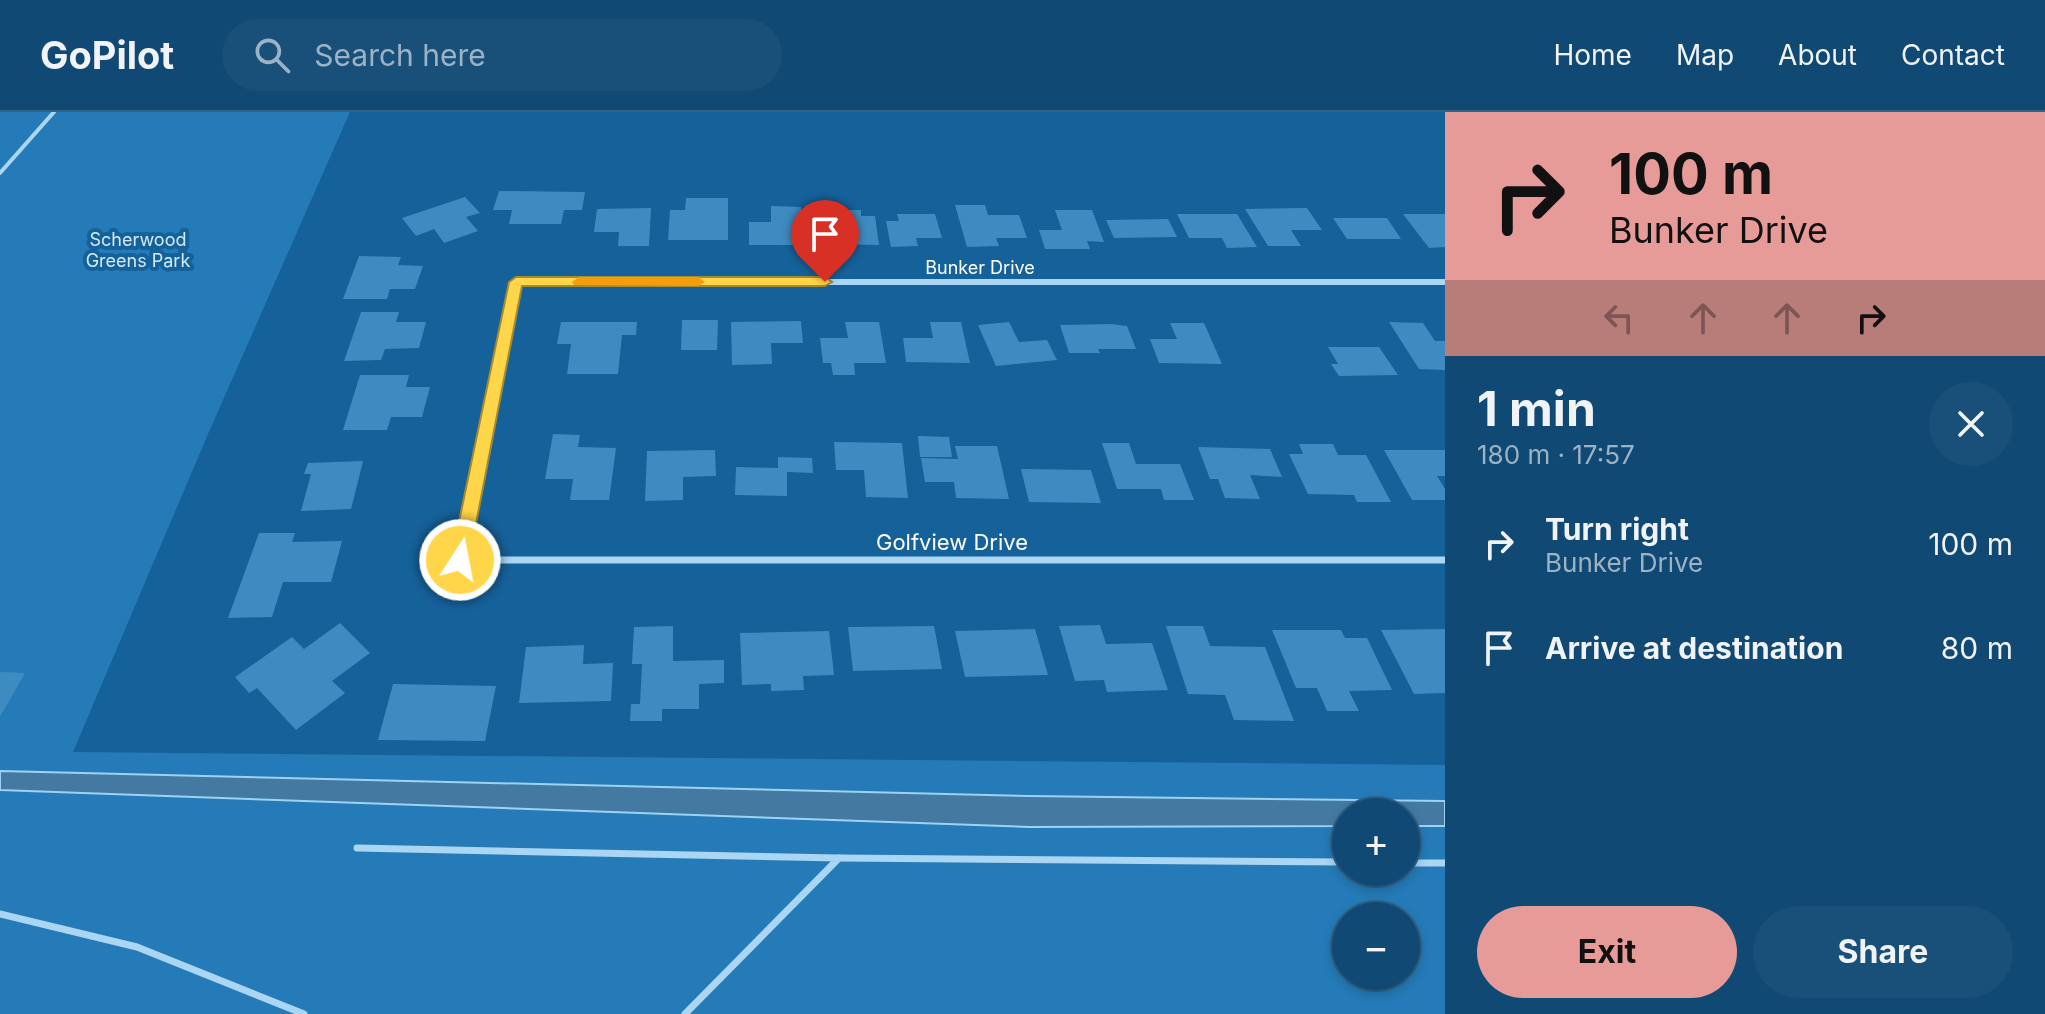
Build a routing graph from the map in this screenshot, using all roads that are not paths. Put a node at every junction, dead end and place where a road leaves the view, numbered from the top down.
1 (54, 112) edge
2 (0, 173) edge
3 (1445, 282) edge
4 (460, 560) joint
5 (1445, 560) edge
6 (357, 848) dead end
7 (839, 858) junction
8 (1332, 862) edge
9 (1420, 863) edge
10 (1445, 863) edge
11 (0, 914) edge
12 (304, 1014) edge
13 (685, 1014) edge

1 - 2 lane
3 - 4 street, Bunker Drive
4 - 5 street, Golfview Drive
6 - 7 lane
7 - 8 lane
7 - 13 lane
9 - 10 lane
11 - 12 lane

